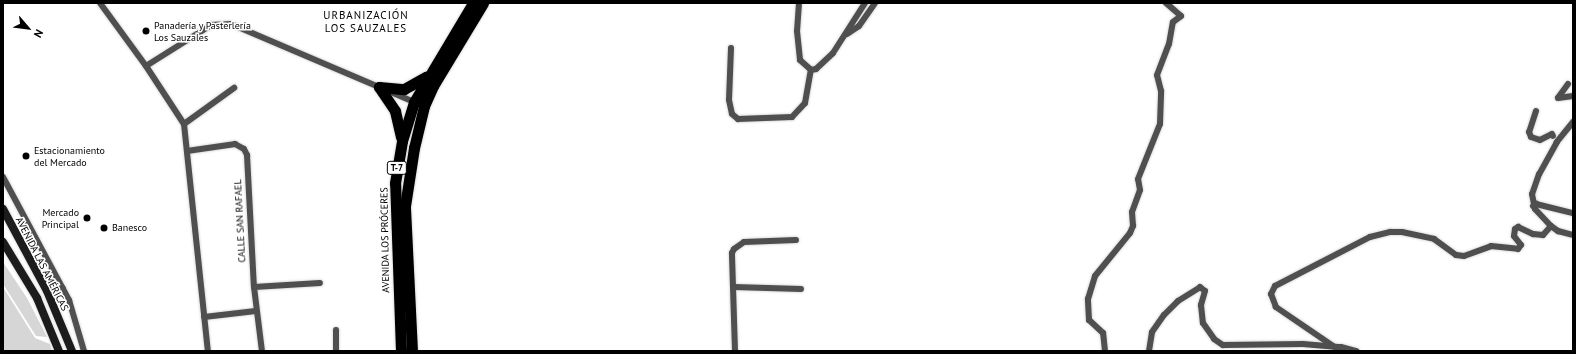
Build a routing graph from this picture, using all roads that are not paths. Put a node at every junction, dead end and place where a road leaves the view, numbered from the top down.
1 (100, 3) edge
2 (473, 3) edge
3 (482, 3) edge
4 (799, 3) edge
5 (864, 3) edge
6 (875, 3) edge
7 (1166, 3) edge
8 (844, 36) junction
9 (731, 48) dead end
10 (146, 66) junction
11 (811, 70) junction
12 (427, 76) junction
13 (1568, 84) dead end
14 (379, 87) junction
15 (234, 88) dead end
16 (1573, 96) edge
17 (419, 104) junction
18 (1536, 111) dead end
19 (1573, 122) edge
20 (184, 124) junction
21 (1554, 129) dead end
22 (1553, 136) junction
23 (402, 141) junction
24 (1553, 148) junction
25 (187, 151) junction
26 (3, 177) edge
27 (1533, 206) junction
28 (3, 209) edge
29 (1573, 213) edge
30 (1551, 226) junction
31 (1573, 235) edge
32 (796, 240) dead end
33 (3, 242) edge
34 (320, 283) dead end
35 (254, 287) junction
36 (734, 287) junction
37 (63, 288) junction
38 (801, 290) dead end
39 (48, 294) junction
40 (256, 311) junction
41 (204, 317) junction
42 (336, 330) dead end
43 (1336, 348) junction
44 (59, 351) edge
45 (72, 351) edge
46 (84, 351) edge
47 (208, 351) edge
48 (262, 351) edge
49 (336, 351) edge
50 (400, 351) edge
51 (412, 351) edge
52 (735, 351) edge
53 (1105, 351) edge
54 (1149, 351) edge
55 (1356, 351) edge

1 - 10 street
2 - 12 highway, AVENIDA LOS PRÓCERES / T-7
3 - 17 highway, AVENIDA LOS PRÓCERES / T-7
4 - 11 street
5 - 8 street
6 - 8 street
7 - 53 street
8 - 11 street
9 - 11 street
10 - 14 street
10 - 20 street
12 - 14 highway
12 - 17 highway, AVENIDA LOS PRÓCERES / T-7
13 - 16 street
14 - 17 street
14 - 23 highway, T-7
15 - 20 street
17 - 23 highway, AVENIDA LOS PRÓCERES / T-7
17 - 51 highway, AVENIDA LOS PRÓCERES / T-7
18 - 22 street
19 - 24 street
20 - 25 street
21 - 22 street
22 - 24 street
23 - 50 highway, AVENIDA LOS PRÓCERES / T-7
24 - 27 street
25 - 35 street, CALLE SAN RAFAEL
25 - 41 street
26 - 37 street
27 - 29 street
27 - 30 street
28 - 39 street, AVENIDA LAS AMÉRICAS
30 - 31 street
30 - 43 street
32 - 36 street
33 - 44 street, AVENIDA LAS AMÉRICAS
34 - 35 street
35 - 40 street, CALLE SAN RAFAEL
36 - 38 street
36 - 52 street
37 - 39 street
37 - 46 street
39 - 45 street, AVENIDA LAS AMÉRICAS
40 - 41 street
40 - 48 street, CALLE SAN RAFAEL
41 - 47 street
42 - 49 street
43 - 54 street
43 - 55 street

